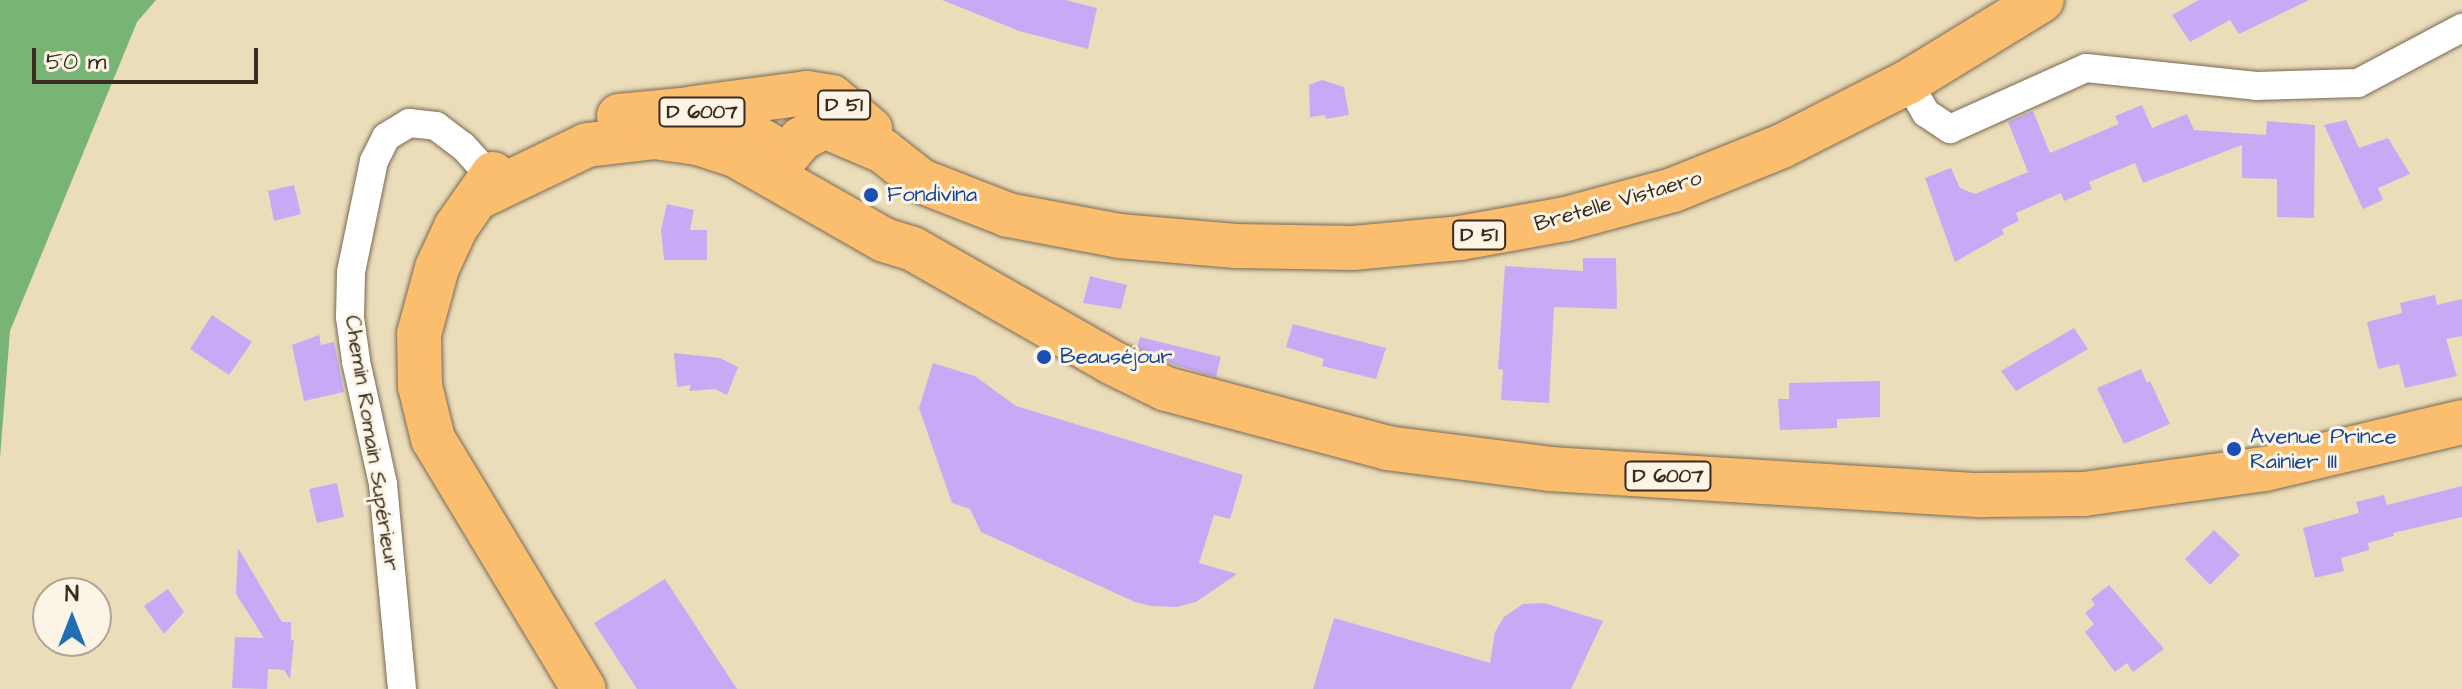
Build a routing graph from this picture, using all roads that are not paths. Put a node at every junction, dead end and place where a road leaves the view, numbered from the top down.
1 (2042, 0) edge
2 (2462, 28) edge
3 (1908, 82) junction
4 (784, 94) junction
5 (690, 109) junction
6 (883, 151) junction
7 (764, 153) junction
8 (489, 187) junction
9 (2462, 422) edge
10 (402, 689) edge
11 (584, 689) edge

1 - 3 main road, Bretelle Vistaero / D 51
2 - 3 street
3 - 6 main road, Bretelle Vistaero / D 51
4 - 5 main road, Bretelle Vistaero / D 51
4 - 6 main road, Bretelle Vistaero / D 51
4 - 7 main road, D 51
5 - 7 main road, D 6007
5 - 8 main road, D 6007
6 - 7 main road, Bretelle Vistaero / D 51
7 - 8 main road, D 6007
7 - 9 main road, D 6007
8 - 10 street, Chemin Romain Supérieur
8 - 11 main road, D 6007

